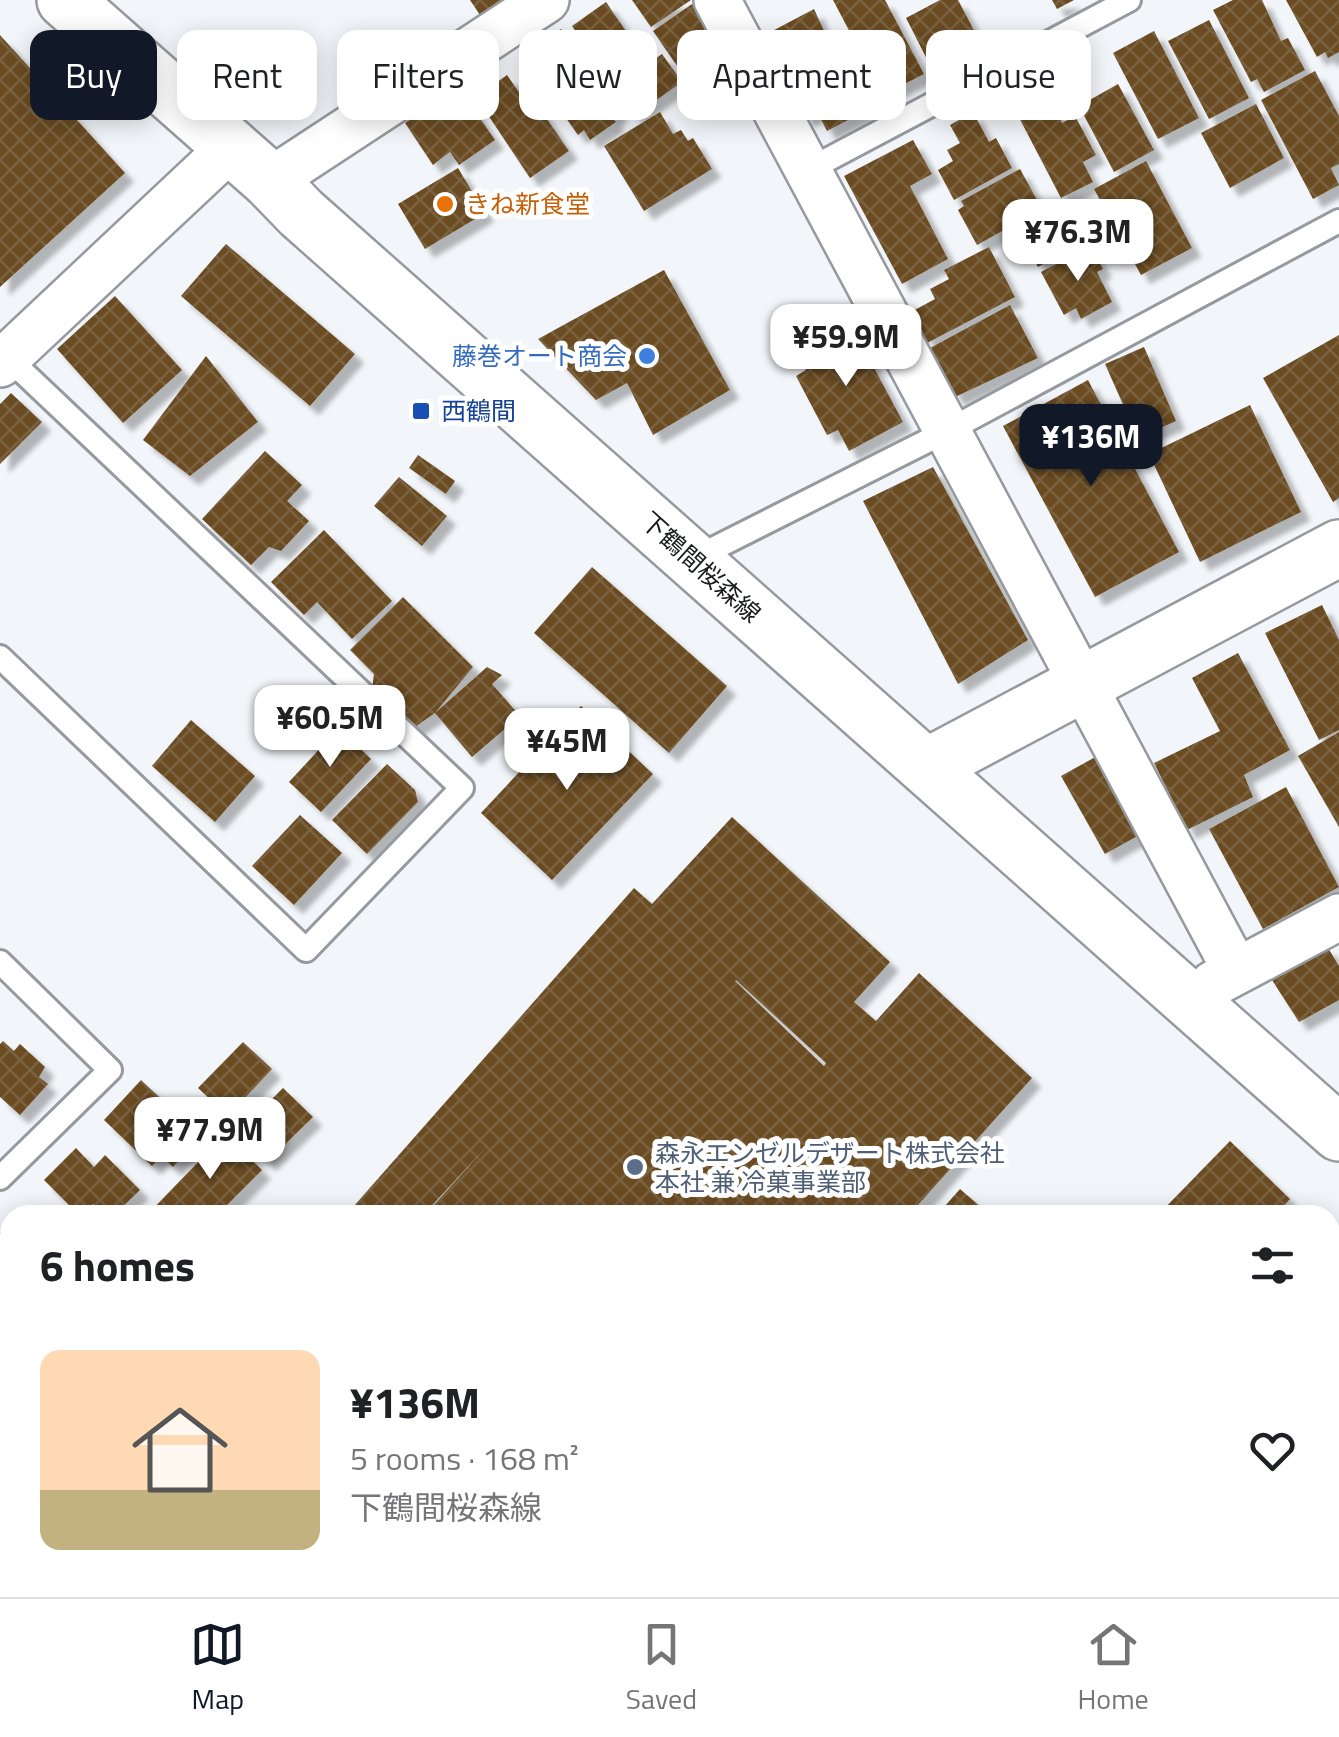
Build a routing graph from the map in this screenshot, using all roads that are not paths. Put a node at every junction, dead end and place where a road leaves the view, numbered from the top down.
1 (65, 0) edge
2 (546, 0) edge
3 (717, 0) edge
4 (1129, 0) edge
5 (251, 164) junction
6 (808, 170) junction
7 (1339, 221) edge
8 (4, 360) edge
9 (947, 431) junction
10 (1339, 548) edge
11 (693, 559) junction
12 (0, 657) edge
13 (1082, 683) junction
14 (926, 767) junction
15 (1339, 917) edge
16 (0, 962) edge
17 (1236, 972) junction
18 (1187, 998) junction
19 (1339, 1133) edge
20 (0, 1178) edge

1 - 5 street, 下鶴間桜森線
2 - 5 street
3 - 6 street
4 - 6 lane
5 - 8 street
5 - 11 street, 下鶴間桜森線
6 - 9 street
7 - 9 lane
8 - 12 lane
9 - 11 lane
9 - 13 street
10 - 13 street
11 - 14 street, 下鶴間桜森線
13 - 14 street
13 - 17 street
14 - 18 street, 下鶴間桜森線
15 - 17 street
16 - 20 lane
17 - 18 street
18 - 19 street, 下鶴間桜森線

